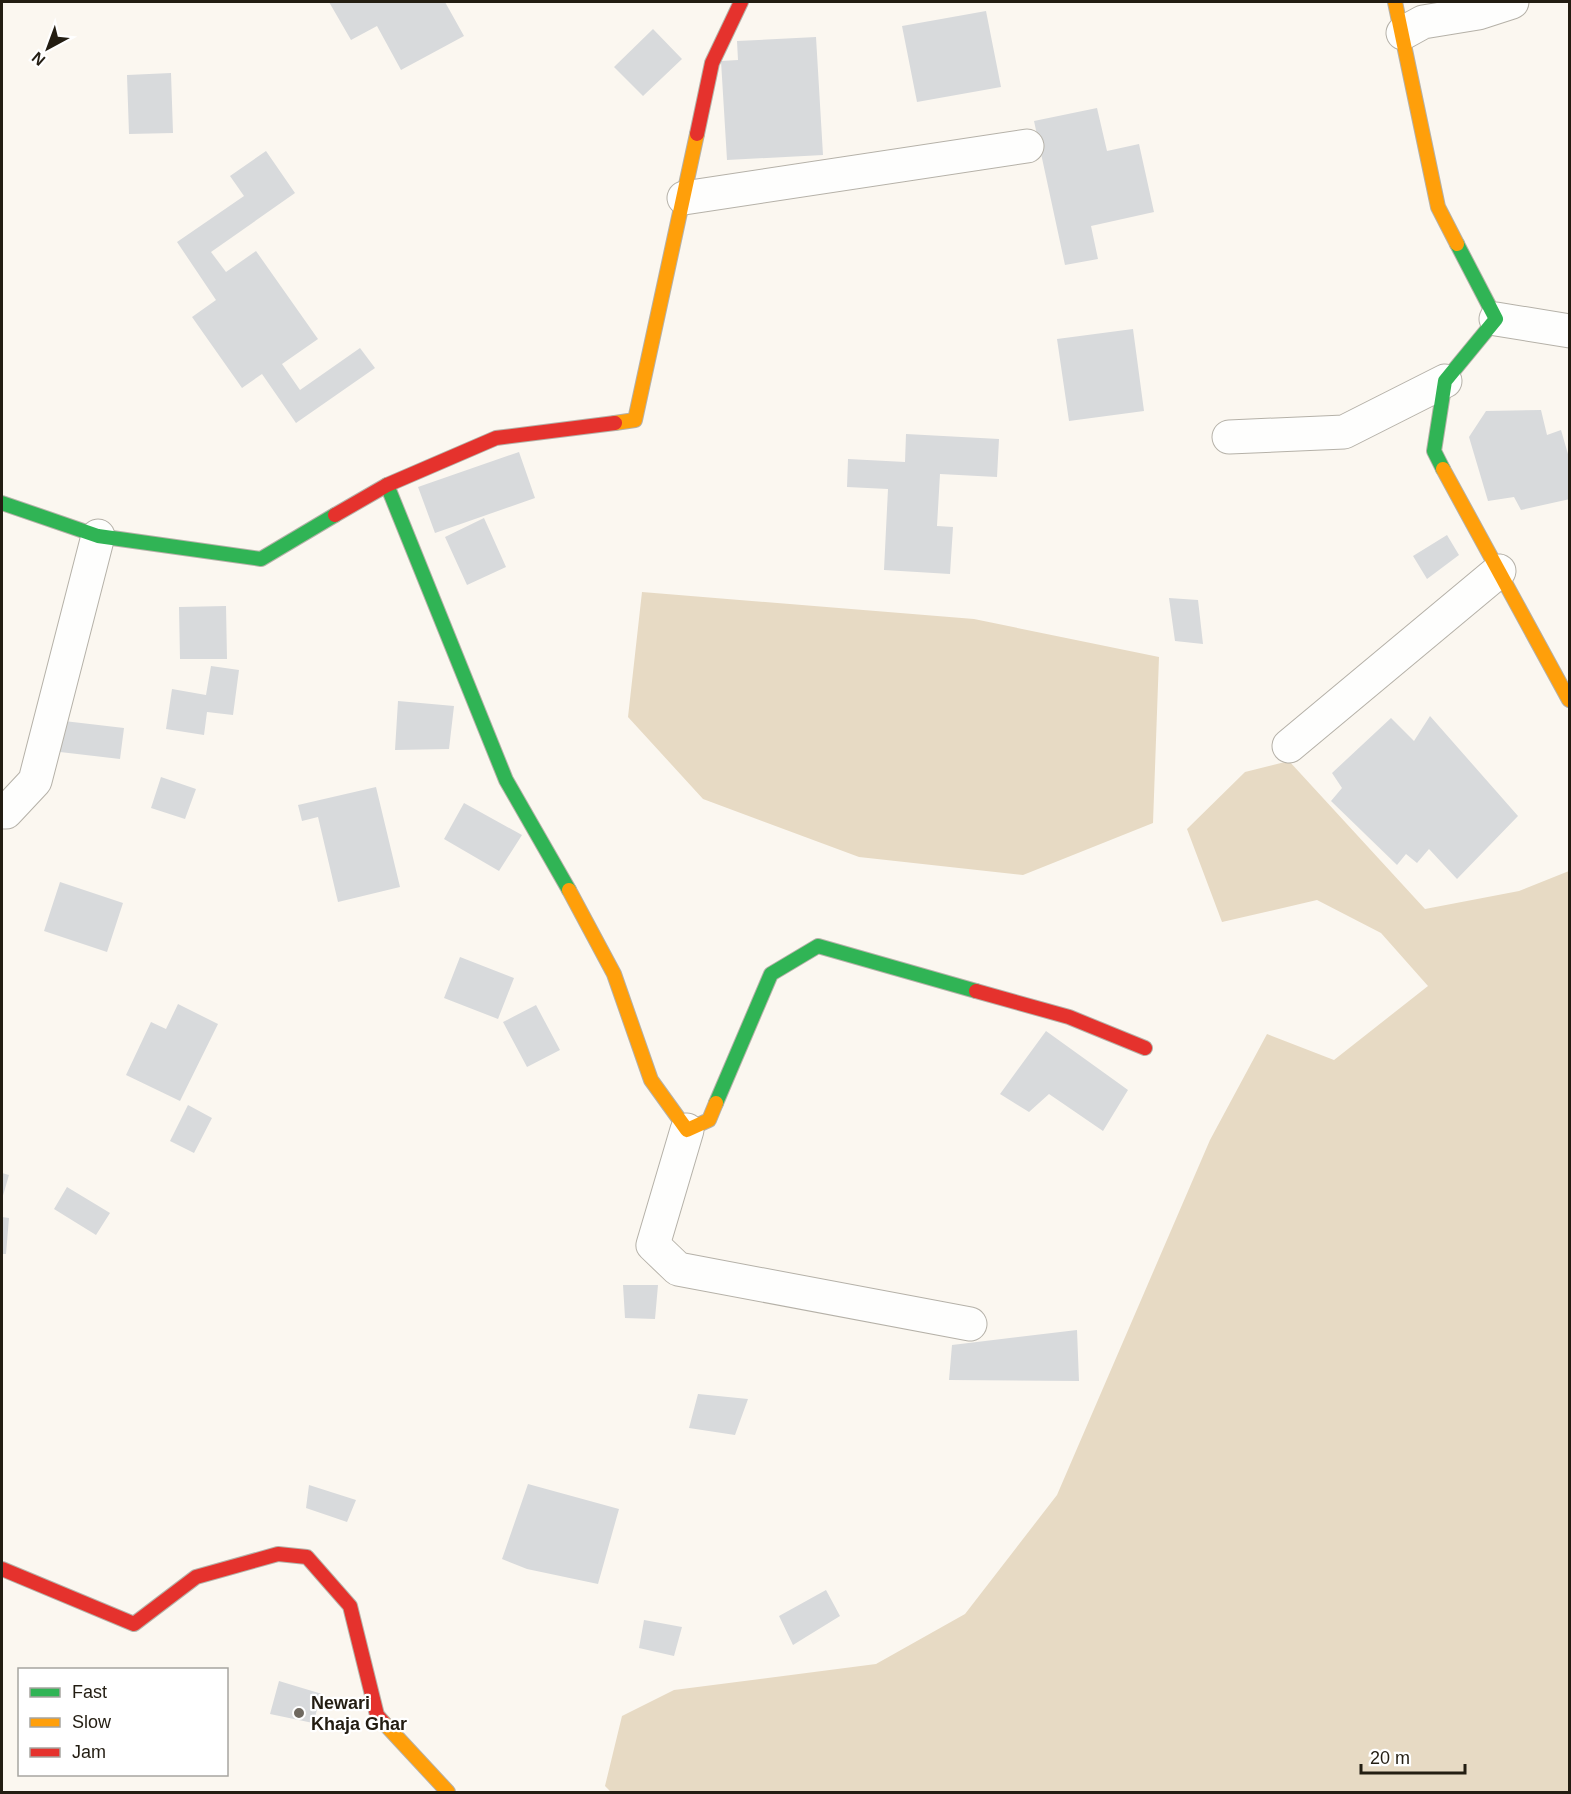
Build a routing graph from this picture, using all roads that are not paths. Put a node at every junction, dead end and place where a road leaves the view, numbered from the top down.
1 (741, 2) edge
2 (1395, 2) edge
3 (1512, 2) edge
4 (1403, 33) junction
5 (1027, 146) dead end
6 (684, 198) junction
7 (1496, 320) junction
8 (1569, 331) edge
9 (1445, 381) junction
10 (1229, 437) dead end
11 (387, 485) junction
12 (2, 503) edge
13 (98, 536) junction
14 (1499, 571) junction
15 (1569, 700) edge
16 (1289, 746) dead end
17 (2, 812) edge
18 (1145, 1048) dead end
19 (687, 1131) junction
20 (970, 1324) dead end
21 (2, 1569) edge
22 (448, 1792) edge

1 - 6 street
2 - 4 street
3 - 4 street
4 - 7 street
5 - 6 street
6 - 11 street
7 - 8 street
7 - 9 street
9 - 10 street
9 - 14 street
11 - 13 street
11 - 19 street
12 - 13 street
13 - 17 street
14 - 15 street
14 - 16 street
18 - 19 street
19 - 20 street
21 - 22 street

